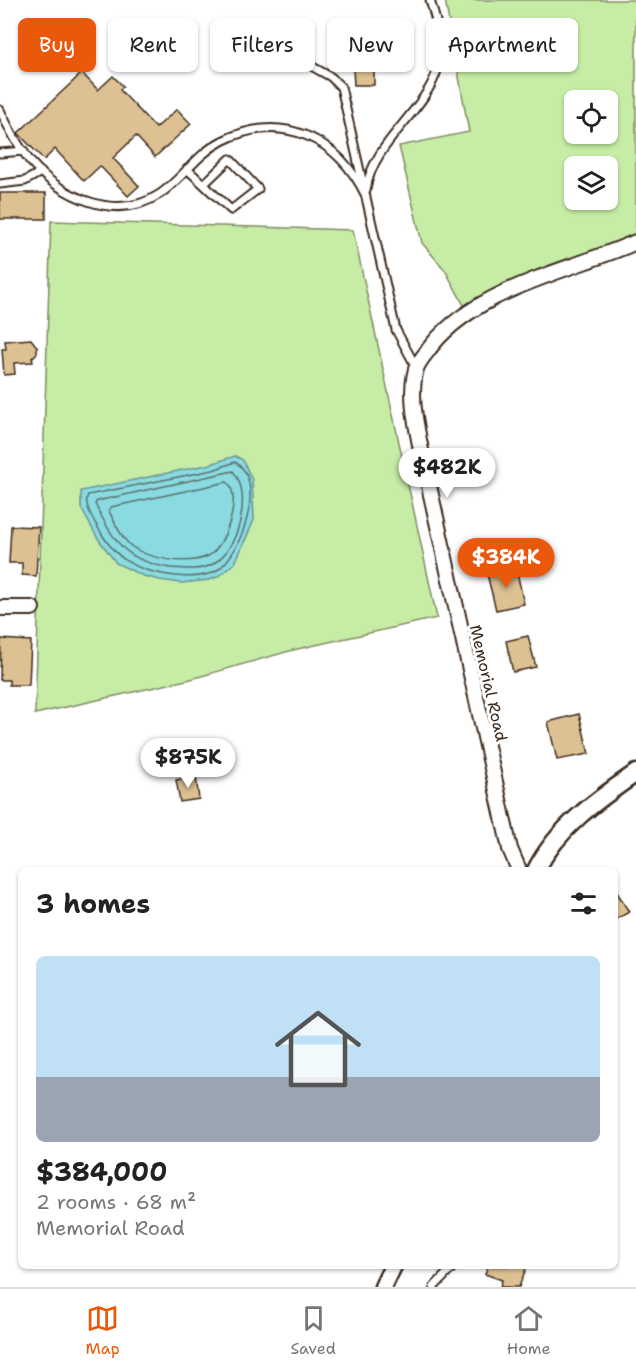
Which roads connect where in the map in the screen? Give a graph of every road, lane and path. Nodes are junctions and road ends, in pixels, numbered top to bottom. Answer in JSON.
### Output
{"nodes":[{"id":1,"x":430,"y":0,"type":"edge"},
{"id":2,"x":315,"y":68,"type":"edge"},
{"id":3,"x":0,"y":110,"type":"edge"},
{"id":4,"x":24,"y":151,"type":"junction"},
{"id":5,"x":0,"y":153,"type":"edge"},
{"id":6,"x":188,"y":168,"type":"junction"},
{"id":7,"x":41,"y":172,"type":"junction"},
{"id":8,"x":0,"y":184,"type":"edge"},
{"id":9,"x":204,"y":184,"type":"junction"},
{"id":10,"x":366,"y":196,"type":"junction"},
{"id":11,"x":636,"y":242,"type":"edge"},
{"id":12,"x":416,"y":367,"type":"junction"},
{"id":13,"x":0,"y":608,"type":"edge"},
{"id":14,"x":32,"y":608,"type":"dead end"},
{"id":15,"x":636,"y":773,"type":"edge"},
{"id":16,"x":518,"y":867,"type":"edge"},
{"id":17,"x":538,"y":867,"type":"edge"},
{"id":18,"x":392,"y":1269,"type":"edge"},
{"id":19,"x":451,"y":1269,"type":"edge"},
{"id":20,"x":383,"y":1287,"type":"edge"},
{"id":21,"x":434,"y":1287,"type":"edge"}],
"edges":[{"from":1,"to":10,"type":"lane"},
{"from":2,"to":10,"type":"lane"},
{"from":3,"to":4,"type":"lane"},
{"from":4,"to":5,"type":"lane"},
{"from":4,"to":7,"type":"lane"},
{"from":6,"to":7,"type":"lane"},
{"from":6,"to":9,"type":"lane"},
{"from":6,"to":10,"type":"lane"},
{"from":7,"to":8,"type":"lane"},
{"from":9,"to":9,"type":"lane"},
{"from":10,"to":12,"type":"lane"},
{"from":11,"to":12,"type":"street"},
{"from":12,"to":16,"type":"street","name":"Memorial Road"},
{"from":13,"to":14,"type":"street"},
{"from":15,"to":17,"type":"street"},
{"from":18,"to":20,"type":"street"},
{"from":19,"to":21,"type":"lane"}]}
